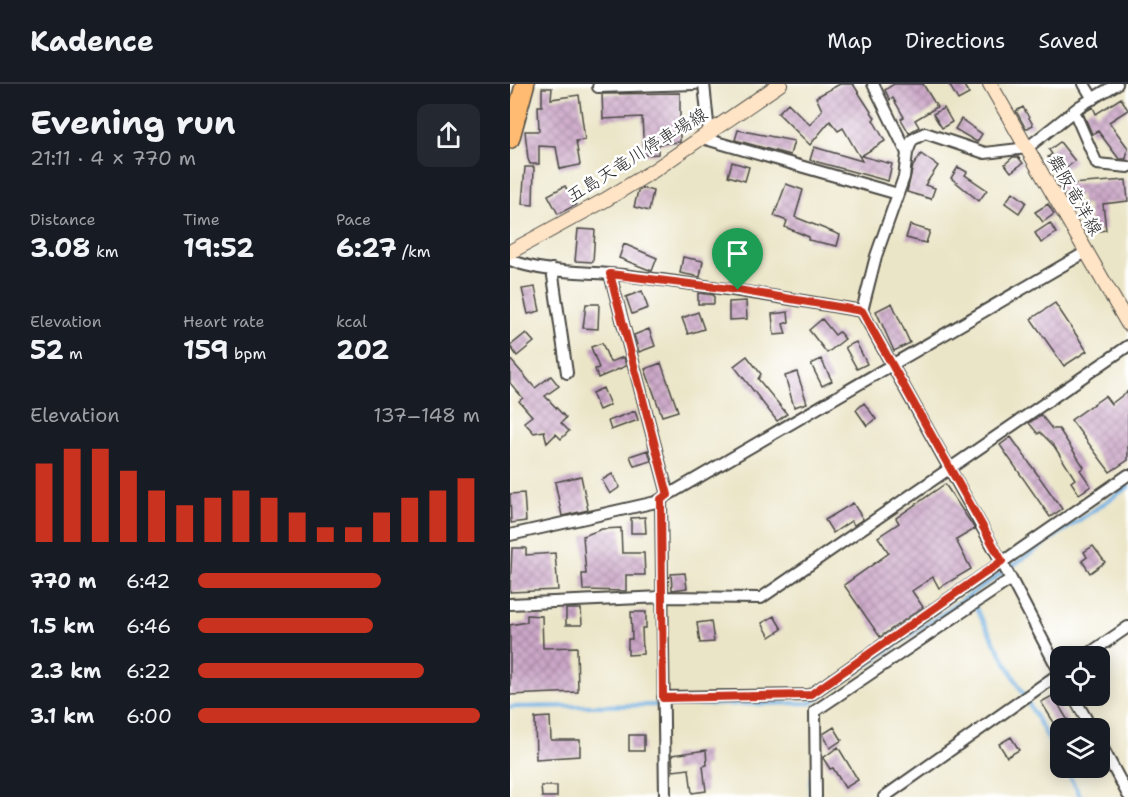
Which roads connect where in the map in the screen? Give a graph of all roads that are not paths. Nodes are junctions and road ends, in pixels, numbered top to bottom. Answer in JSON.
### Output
{"nodes":[{"id":1,"x":525,"y":84,"type":"edge"},
{"id":2,"x":695,"y":84,"type":"edge"},
{"id":3,"x":704,"y":84,"type":"edge"},
{"id":4,"x":780,"y":84,"type":"edge"},
{"id":5,"x":873,"y":84,"type":"edge"},
{"id":6,"x":990,"y":84,"type":"edge"},
{"id":7,"x":1084,"y":84,"type":"edge"},
{"id":8,"x":1118,"y":84,"type":"edge"},
{"id":9,"x":598,"y":87,"type":"dead end"},
{"id":10,"x":1093,"y":99,"type":"junction"},
{"id":11,"x":1074,"y":111,"type":"junction"},
{"id":12,"x":705,"y":135,"type":"junction"},
{"id":13,"x":510,"y":139,"type":"edge"},
{"id":14,"x":1027,"y":148,"type":"junction"},
{"id":15,"x":907,"y":153,"type":"junction"},
{"id":16,"x":1128,"y":167,"type":"edge"},
{"id":17,"x":898,"y":194,"type":"junction"},
{"id":18,"x":510,"y":252,"type":"edge"},
{"id":19,"x":1086,"y":252,"type":"junction"},
{"id":20,"x":510,"y":260,"type":"edge"},
{"id":21,"x":552,"y":269,"type":"junction"},
{"id":22,"x":610,"y":274,"type":"junction"},
{"id":23,"x":862,"y":311,"type":"junction"},
{"id":24,"x":1128,"y":324,"type":"edge"},
{"id":25,"x":1128,"y":346,"type":"edge"},
{"id":26,"x":893,"y":364,"type":"junction"},
{"id":27,"x":567,"y":373,"type":"dead end"},
{"id":28,"x":950,"y":469,"type":"junction"},
{"id":29,"x":1128,"y":475,"type":"edge"},
{"id":30,"x":665,"y":497,"type":"junction"},
{"id":31,"x":510,"y":535,"type":"edge"},
{"id":32,"x":1002,"y":561,"type":"junction"},
{"id":33,"x":1011,"y":579,"type":"junction"},
{"id":34,"x":662,"y":597,"type":"junction"},
{"id":35,"x":510,"y":604,"type":"edge"},
{"id":36,"x":1128,"y":627,"type":"edge"},
{"id":37,"x":1100,"y":646,"type":"edge"},
{"id":38,"x":664,"y":701,"type":"junction"},
{"id":39,"x":1110,"y":762,"type":"edge"},
{"id":40,"x":1128,"y":795,"type":"edge"},
{"id":41,"x":665,"y":797,"type":"edge"},
{"id":42,"x":816,"y":797,"type":"edge"},
{"id":43,"x":884,"y":797,"type":"edge"}],
"edges":[{"from":1,"to":13,"type":"highway"},
{"from":2,"to":9,"type":"street"},
{"from":3,"to":12,"type":"street"},
{"from":4,"to":12,"type":"main road","name":"五島天竜川停車場線"},
{"from":5,"to":15,"type":"street"},
{"from":6,"to":14,"type":"main road","name":"舞阪竜洋線"},
{"from":7,"to":10,"type":"street"},
{"from":8,"to":10,"type":"street"},
{"from":10,"to":11,"type":"street"},
{"from":11,"to":14,"type":"street"},
{"from":11,"to":16,"type":"street"},
{"from":12,"to":17,"type":"street"},
{"from":12,"to":18,"type":"main road","name":"五島天竜川停車場線"},
{"from":14,"to":15,"type":"street"},
{"from":14,"to":19,"type":"main road","name":"舞阪竜洋線"},
{"from":15,"to":17,"type":"street"},
{"from":17,"to":23,"type":"street"},
{"from":19,"to":24,"type":"main road","name":"舞阪竜洋線"},
{"from":19,"to":26,"type":"street"},
{"from":20,"to":21,"type":"street"},
{"from":21,"to":22,"type":"street"},
{"from":21,"to":27,"type":"street"},
{"from":22,"to":23,"type":"street"},
{"from":22,"to":30,"type":"street"},
{"from":23,"to":26,"type":"street"},
{"from":25,"to":28,"type":"street"},
{"from":26,"to":28,"type":"street"},
{"from":26,"to":30,"type":"street"},
{"from":28,"to":32,"type":"street"},
{"from":28,"to":34,"type":"street"},
{"from":29,"to":32,"type":"street"},
{"from":30,"to":31,"type":"street"},
{"from":30,"to":34,"type":"street"},
{"from":32,"to":33,"type":"street"},
{"from":32,"to":38,"type":"street"},
{"from":33,"to":42,"type":"street"},
{"from":33,"to":43,"type":"street"},
{"from":34,"to":35,"type":"street"},
{"from":34,"to":38,"type":"street"},
{"from":36,"to":37,"type":"street"},
{"from":38,"to":41,"type":"street"},
{"from":39,"to":40,"type":"street"}]}
